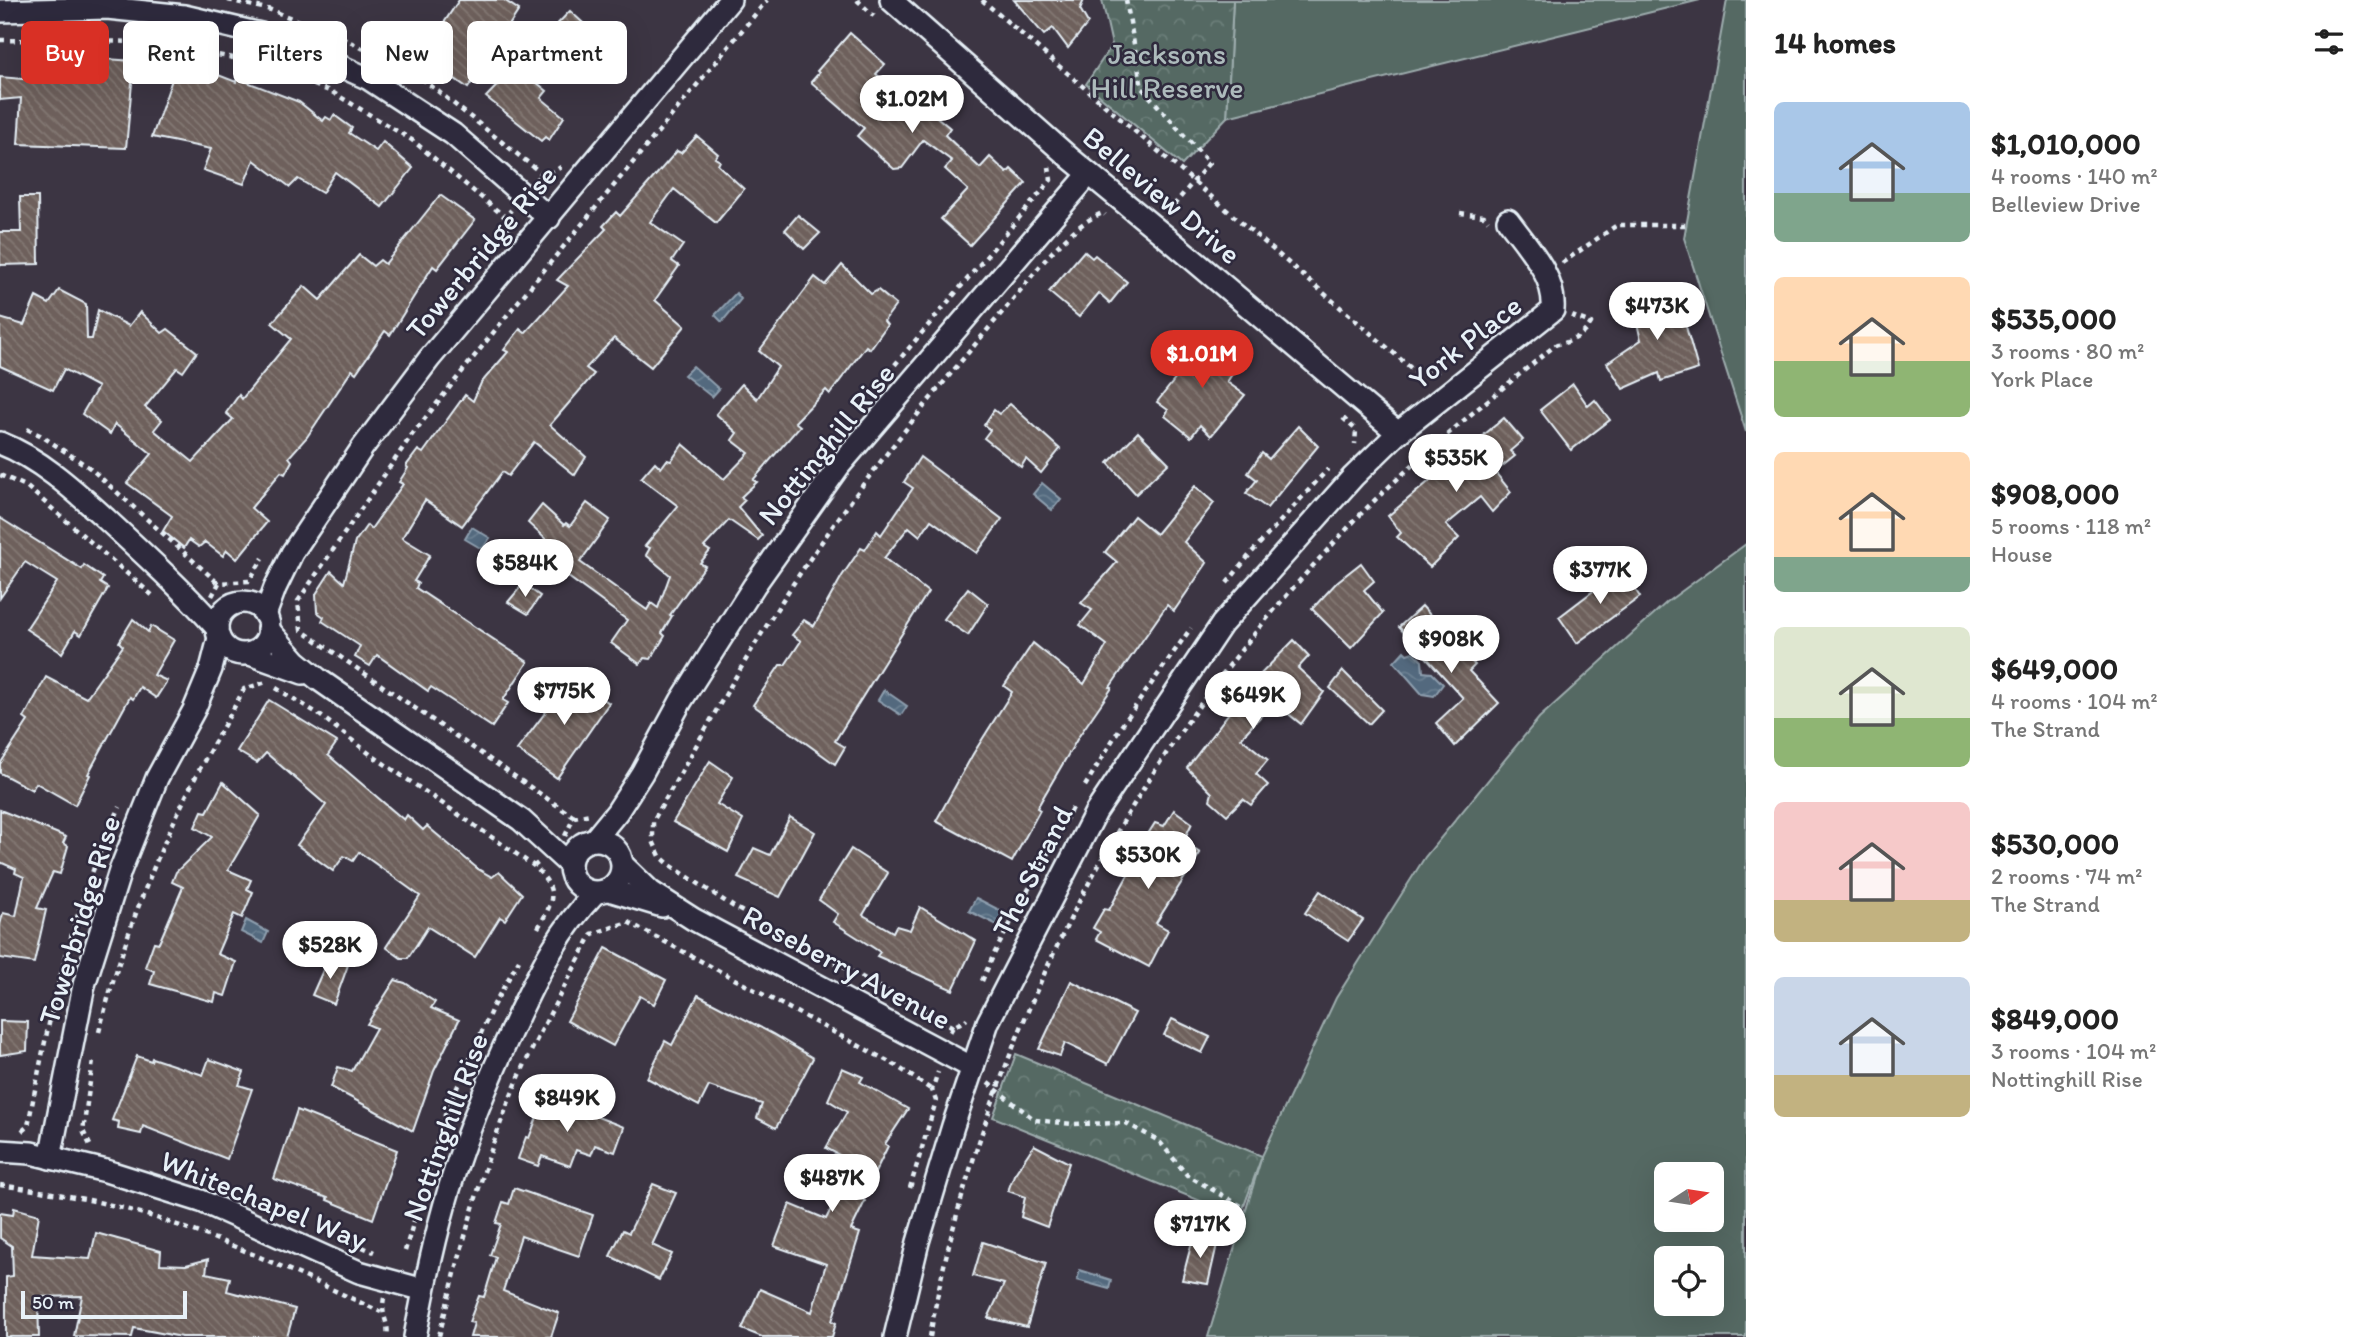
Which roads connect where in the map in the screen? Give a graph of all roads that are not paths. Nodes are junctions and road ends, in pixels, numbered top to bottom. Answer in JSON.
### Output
{"nodes":[{"id":1,"x":730,"y":0,"type":"edge"},
{"id":2,"x":891,"y":0,"type":"edge"},
{"id":3,"x":84,"y":4,"type":"edge"},
{"id":4,"x":0,"y":10,"type":"edge"},
{"id":5,"x":1089,"y":174,"type":"junction"},
{"id":6,"x":549,"y":218,"type":"junction"},
{"id":7,"x":1500,"y":223,"type":"road end"},
{"id":8,"x":1398,"y":433,"type":"junction"},
{"id":9,"x":0,"y":443,"type":"edge"},
{"id":10,"x":292,"y":553,"type":"junction"},
{"id":11,"x":172,"y":578,"type":"junction"},
{"id":12,"x":236,"y":604,"type":"junction"},
{"id":13,"x":266,"y":622,"type":"junction"},
{"id":14,"x":218,"y":633,"type":"junction"},
{"id":15,"x":247,"y":654,"type":"junction"},
{"id":16,"x":318,"y":679,"type":"junction"},
{"id":17,"x":194,"y":710,"type":"junction"},
{"id":18,"x":642,"y":774,"type":"junction"},
{"id":19,"x":521,"y":820,"type":"junction"},
{"id":20,"x":588,"y":842,"type":"junction"},
{"id":21,"x":622,"y":860,"type":"junction"},
{"id":22,"x":570,"y":871,"type":"junction"},
{"id":23,"x":602,"y":891,"type":"junction"},
{"id":24,"x":693,"y":919,"type":"junction"},
{"id":25,"x":553,"y":944,"type":"junction"},
{"id":26,"x":973,"y":1068,"type":"junction"},
{"id":27,"x":0,"y":1151,"type":"edge"},
{"id":28,"x":50,"y":1157,"type":"junction"},
{"id":29,"x":424,"y":1290,"type":"junction"},
{"id":30,"x":415,"y":1337,"type":"edge"},
{"id":31,"x":895,"y":1337,"type":"edge"}],
"edges":[{"from":1,"to":6,"type":"street","name":"Towerbridge Rise"},
{"from":2,"to":5,"type":"street","name":"Belleview Drive"},
{"from":3,"to":4,"type":"street"},
{"from":3,"to":6,"type":"street"},
{"from":5,"to":8,"type":"street","name":"Belleview Drive"},
{"from":5,"to":18,"type":"street","name":"Nottinghill Rise"},
{"from":6,"to":10,"type":"street","name":"Towerbridge Rise"},
{"from":7,"to":8,"type":"street","name":"York Place"},
{"from":8,"to":26,"type":"street","name":"The Strand"},
{"from":9,"to":11,"type":"street"},
{"from":10,"to":12,"type":"street","name":"Towerbridge Rise"},
{"from":10,"to":13,"type":"street","name":"Towerbridge Rise"},
{"from":11,"to":12,"type":"street"},
{"from":11,"to":14,"type":"street"},
{"from":12,"to":13,"type":"street"},
{"from":12,"to":14,"type":"street"},
{"from":13,"to":15,"type":"street"},
{"from":13,"to":16,"type":"street"},
{"from":14,"to":15,"type":"street"},
{"from":14,"to":17,"type":"street","name":"Towerbridge Rise"},
{"from":15,"to":16,"type":"street"},
{"from":15,"to":17,"type":"street","name":"Towerbridge Rise"},
{"from":16,"to":19,"type":"street"},
{"from":17,"to":28,"type":"street","name":"Towerbridge Rise"},
{"from":18,"to":20,"type":"street","name":"Nottinghill Rise"},
{"from":18,"to":21,"type":"street","name":"Nottinghill Rise"},
{"from":19,"to":20,"type":"street"},
{"from":19,"to":22,"type":"street"},
{"from":20,"to":21,"type":"street"},
{"from":20,"to":22,"type":"street"},
{"from":21,"to":23,"type":"street"},
{"from":21,"to":24,"type":"street","name":"Roseberry Avenue"},
{"from":22,"to":23,"type":"street"},
{"from":22,"to":25,"type":"street","name":"Nottinghill Rise"},
{"from":23,"to":24,"type":"street","name":"Roseberry Avenue"},
{"from":23,"to":25,"type":"street","name":"Nottinghill Rise"},
{"from":24,"to":26,"type":"street","name":"Roseberry Avenue"},
{"from":25,"to":29,"type":"street","name":"Nottinghill Rise"},
{"from":26,"to":31,"type":"street","name":"The Strand"},
{"from":27,"to":28,"type":"street","name":"Whitechapel Way"},
{"from":28,"to":29,"type":"street","name":"Whitechapel Way"},
{"from":29,"to":30,"type":"street","name":"Nottinghill Rise"}]}
